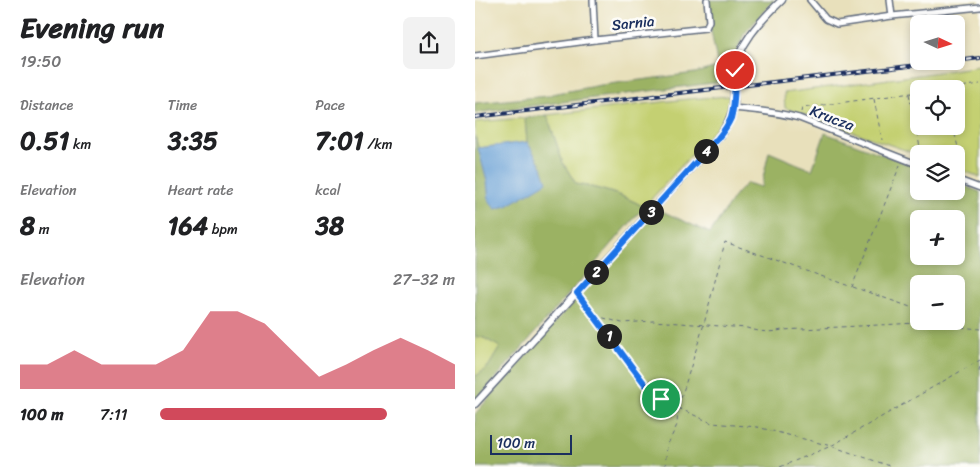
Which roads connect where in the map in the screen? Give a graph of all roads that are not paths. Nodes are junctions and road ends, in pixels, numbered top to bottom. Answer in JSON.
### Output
{"nodes":[{"id":1,"x":593,"y":0,"type":"edge"},
{"id":2,"x":707,"y":0,"type":"edge"},
{"id":3,"x":810,"y":0,"type":"edge"},
{"id":4,"x":890,"y":0,"type":"edge"},
{"id":5,"x":777,"y":2,"type":"edge"},
{"id":6,"x":980,"y":7,"type":"edge"},
{"id":7,"x":892,"y":16,"type":"junction"},
{"id":8,"x":595,"y":40,"type":"junction"},
{"id":9,"x":475,"y":56,"type":"edge"},
{"id":10,"x":734,"y":106,"type":"junction"},
{"id":11,"x":910,"y":161,"type":"edge"},
{"id":12,"x":965,"y":183,"type":"edge"},
{"id":13,"x":980,"y":188,"type":"edge"},
{"id":14,"x":475,"y":404,"type":"edge"}],
"edges":[{"from":1,"to":8,"type":"street","name":"Sarnia"},
{"from":2,"to":8,"type":"street","name":"Sarnia"},
{"from":3,"to":7,"type":"street"},
{"from":4,"to":7,"type":"street"},
{"from":5,"to":10,"type":"street","bridge":true},
{"from":6,"to":7,"type":"street"},
{"from":8,"to":9,"type":"street","name":"Sarnia"},
{"from":10,"to":11,"type":"street","name":"Krucza"},
{"from":10,"to":14,"type":"street"},
{"from":12,"to":13,"type":"street"}]}
